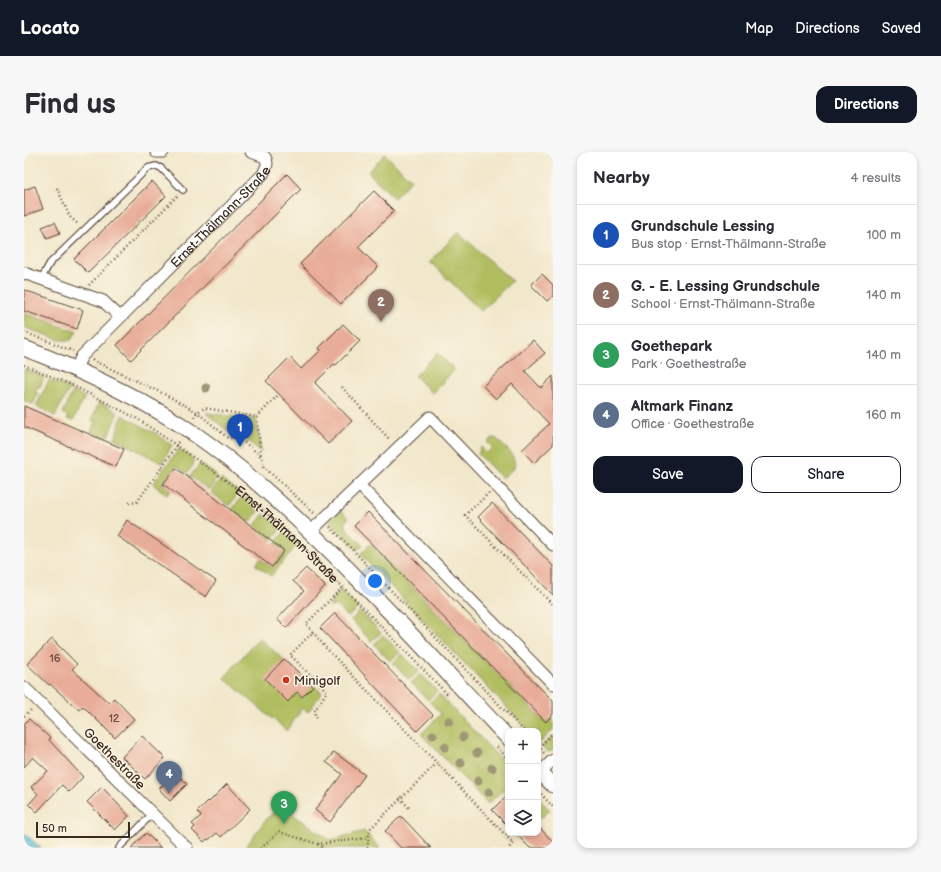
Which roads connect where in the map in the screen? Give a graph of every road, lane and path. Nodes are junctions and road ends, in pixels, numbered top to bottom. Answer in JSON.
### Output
{"nodes":[{"id":1,"x":156,"y":152,"type":"edge"},
{"id":2,"x":163,"y":152,"type":"edge"},
{"id":3,"x":251,"y":152,"type":"edge"},
{"id":4,"x":57,"y":188,"type":"dead end"},
{"id":5,"x":183,"y":190,"type":"joint"},
{"id":6,"x":84,"y":230,"type":"junction"},
{"id":7,"x":24,"y":273,"type":"edge"},
{"id":8,"x":41,"y":279,"type":"junction"},
{"id":9,"x":84,"y":294,"type":"junction"},
{"id":10,"x":120,"y":317,"type":"junction"},
{"id":11,"x":24,"y":348,"type":"edge"},
{"id":12,"x":24,"y":365,"type":"edge"},
{"id":13,"x":75,"y":370,"type":"junction"},
{"id":14,"x":342,"y":387,"type":"dead end"},
{"id":15,"x":279,"y":394,"type":"dead end"},
{"id":16,"x":257,"y":417,"type":"junction"},
{"id":17,"x":186,"y":429,"type":"junction"},
{"id":18,"x":176,"y":445,"type":"junction"},
{"id":19,"x":398,"y":447,"type":"junction"},
{"id":20,"x":262,"y":457,"type":"dead end"},
{"id":21,"x":359,"y":485,"type":"junction"},
{"id":22,"x":496,"y":486,"type":"junction"},
{"id":23,"x":129,"y":503,"type":"dead end"},
{"id":24,"x":310,"y":532,"type":"junction"},
{"id":25,"x":553,"y":545,"type":"edge"},
{"id":26,"x":355,"y":576,"type":"junction"},
{"id":27,"x":343,"y":587,"type":"junction"},
{"id":28,"x":553,"y":605,"type":"edge"},
{"id":29,"x":313,"y":632,"type":"junction"},
{"id":30,"x":553,"y":684,"type":"edge"},
{"id":31,"x":24,"y":687,"type":"edge"},
{"id":32,"x":448,"y":696,"type":"dead end"},
{"id":33,"x":317,"y":718,"type":"dead end"},
{"id":34,"x":553,"y":733,"type":"edge"},
{"id":35,"x":505,"y":735,"type":"edge"},
{"id":36,"x":492,"y":742,"type":"dead end"},
{"id":37,"x":541,"y":745,"type":"edge"},
{"id":38,"x":505,"y":756,"type":"edge"},
{"id":39,"x":553,"y":760,"type":"edge"},
{"id":40,"x":437,"y":763,"type":"junction"},
{"id":41,"x":541,"y":769,"type":"edge"},
{"id":42,"x":541,"y":773,"type":"edge"},
{"id":43,"x":553,"y":786,"type":"edge"},
{"id":44,"x":541,"y":794,"type":"edge"},
{"id":45,"x":400,"y":798,"type":"junction"},
{"id":46,"x":553,"y":807,"type":"edge"},
{"id":47,"x":410,"y":809,"type":"dead end"},
{"id":48,"x":152,"y":814,"type":"junction"},
{"id":49,"x":368,"y":838,"type":"junction"},
{"id":50,"x":318,"y":844,"type":"junction"},
{"id":51,"x":119,"y":848,"type":"edge"},
{"id":52,"x":187,"y":848,"type":"edge"},
{"id":53,"x":261,"y":848,"type":"edge"},
{"id":54,"x":324,"y":848,"type":"edge"},
{"id":55,"x":368,"y":848,"type":"edge"},
{"id":56,"x":509,"y":848,"type":"edge"}],
"edges":[{"from":1,"to":2,"type":"street"},
{"from":3,"to":10,"type":"street","name":"Ernst-Thälmann-Straße"},
{"from":4,"to":6,"type":"path"},
{"from":5,"to":6,"type":"lane"},
{"from":5,"to":9,"type":"path"},
{"from":6,"to":8,"type":"lane"},
{"from":7,"to":8,"type":"street"},
{"from":8,"to":9,"type":"street"},
{"from":9,"to":10,"type":"street"},
{"from":10,"to":13,"type":"street","name":"Ernst-Thälmann-Straße"},
{"from":11,"to":13,"type":"main road","name":"Ernst-Thälmann-Straße"},
{"from":12,"to":18,"type":"path","name":"Ernst-Thälmann-Straße"},
{"from":13,"to":17,"type":"main road","name":"Ernst-Thälmann-Straße"},
{"from":14,"to":19,"type":"path"},
{"from":15,"to":16,"type":"path"},
{"from":16,"to":17,"type":"path"},
{"from":16,"to":20,"type":"path"},
{"from":17,"to":18,"type":"path"},
{"from":17,"to":24,"type":"main road","name":"Ernst-Thälmann-Straße"},
{"from":18,"to":23,"type":"path"},
{"from":18,"to":27,"type":"path","name":"Ernst-Thälmann-Straße"},
{"from":19,"to":21,"type":"street","name":"Ernst-Thälmann-Straße"},
{"from":19,"to":22,"type":"street","name":"Ernst-Thälmann-Straße"},
{"from":21,"to":24,"type":"street","name":"Ernst-Thälmann-Straße"},
{"from":21,"to":30,"type":"street"},
{"from":22,"to":25,"type":"street","name":"Ernst-Thälmann-Straße"},
{"from":22,"to":28,"type":"path"},
{"from":24,"to":26,"type":"main road","name":"Ernst-Thälmann-Straße"},
{"from":26,"to":27,"type":"path"},
{"from":26,"to":35,"type":"main road","name":"Ernst-Thälmann-Straße"},
{"from":27,"to":29,"type":"path"},
{"from":27,"to":32,"type":"path","name":"Ernst-Thälmann-Straße"},
{"from":29,"to":33,"type":"path"},
{"from":29,"to":40,"type":"path"},
{"from":31,"to":48,"type":"street","name":"Goethestraße"},
{"from":34,"to":37,"type":"path"},
{"from":36,"to":38,"type":"path"},
{"from":39,"to":41,"type":"street"},
{"from":40,"to":45,"type":"path"},
{"from":40,"to":56,"type":"path"},
{"from":42,"to":43,"type":"main road"},
{"from":44,"to":46,"type":"path"},
{"from":45,"to":47,"type":"path"},
{"from":45,"to":49,"type":"path"},
{"from":48,"to":51,"type":"lane"},
{"from":48,"to":52,"type":"street","name":"Goethestraße"},
{"from":49,"to":50,"type":"path"},
{"from":49,"to":55,"type":"path"},
{"from":50,"to":53,"type":"path"},
{"from":50,"to":54,"type":"path"}]}
